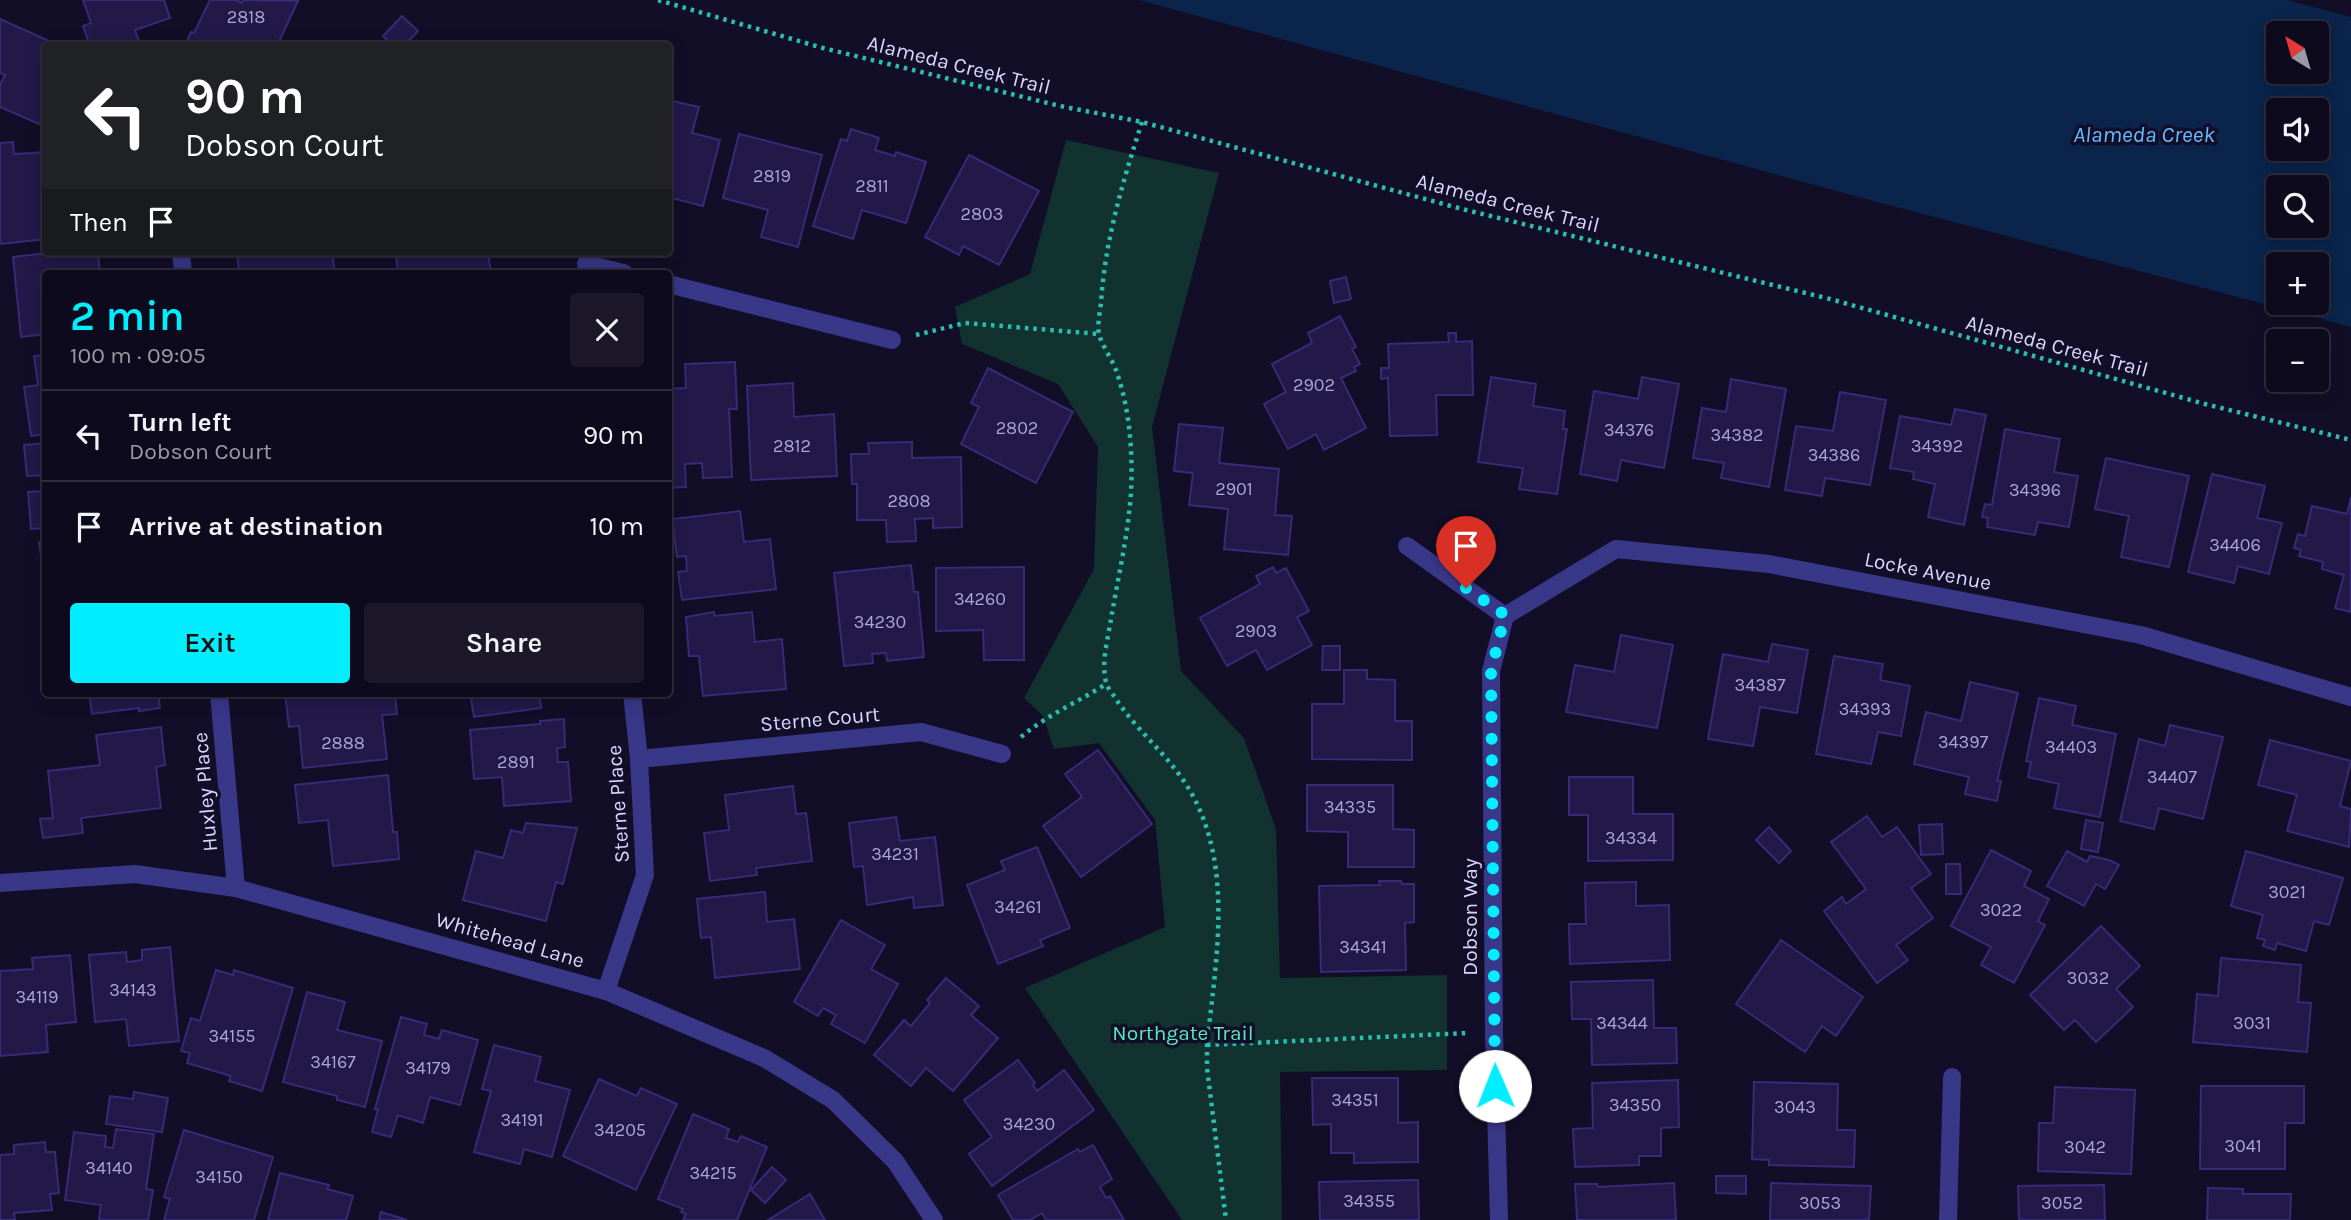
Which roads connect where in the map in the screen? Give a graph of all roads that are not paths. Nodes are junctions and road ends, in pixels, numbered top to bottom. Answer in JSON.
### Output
{"nodes":[{"id":1,"x":587,"y":270,"type":"edge"},
{"id":2,"x":611,"y":270,"type":"edge"},
{"id":3,"x":672,"y":285,"type":"edge"},
{"id":4,"x":892,"y":340,"type":"road end"},
{"id":5,"x":1408,"y":546,"type":"dead end"},
{"id":6,"x":1505,"y":615,"type":"junction"},
{"id":7,"x":219,"y":697,"type":"edge"},
{"id":8,"x":632,"y":697,"type":"edge"},
{"id":9,"x":2351,"y":697,"type":"edge"},
{"id":10,"x":1002,"y":754,"type":"road end"},
{"id":11,"x":639,"y":759,"type":"junction"},
{"id":12,"x":0,"y":883,"type":"edge"},
{"id":13,"x":236,"y":888,"type":"junction"},
{"id":14,"x":606,"y":991,"type":"junction"},
{"id":15,"x":1952,"y":1077,"type":"dead end"},
{"id":16,"x":934,"y":1220,"type":"edge"},
{"id":17,"x":1499,"y":1220,"type":"edge"},
{"id":18,"x":1948,"y":1220,"type":"edge"}],
"edges":[{"from":1,"to":2,"type":"street"},
{"from":3,"to":4,"type":"street"},
{"from":5,"to":6,"type":"street"},
{"from":6,"to":9,"type":"street","name":"Locke Avenue"},
{"from":6,"to":17,"type":"street","name":"Dobson Way"},
{"from":7,"to":13,"type":"street","name":"Huxley Place"},
{"from":8,"to":11,"type":"street","name":"Sterne Place"},
{"from":10,"to":11,"type":"street","name":"Sterne Court"},
{"from":11,"to":14,"type":"street","name":"Sterne Place"},
{"from":12,"to":13,"type":"street","name":"Whitehead Lane"},
{"from":13,"to":14,"type":"street","name":"Whitehead Lane"},
{"from":14,"to":16,"type":"street","name":"Whitehead Lane"},
{"from":15,"to":18,"type":"street"}]}
